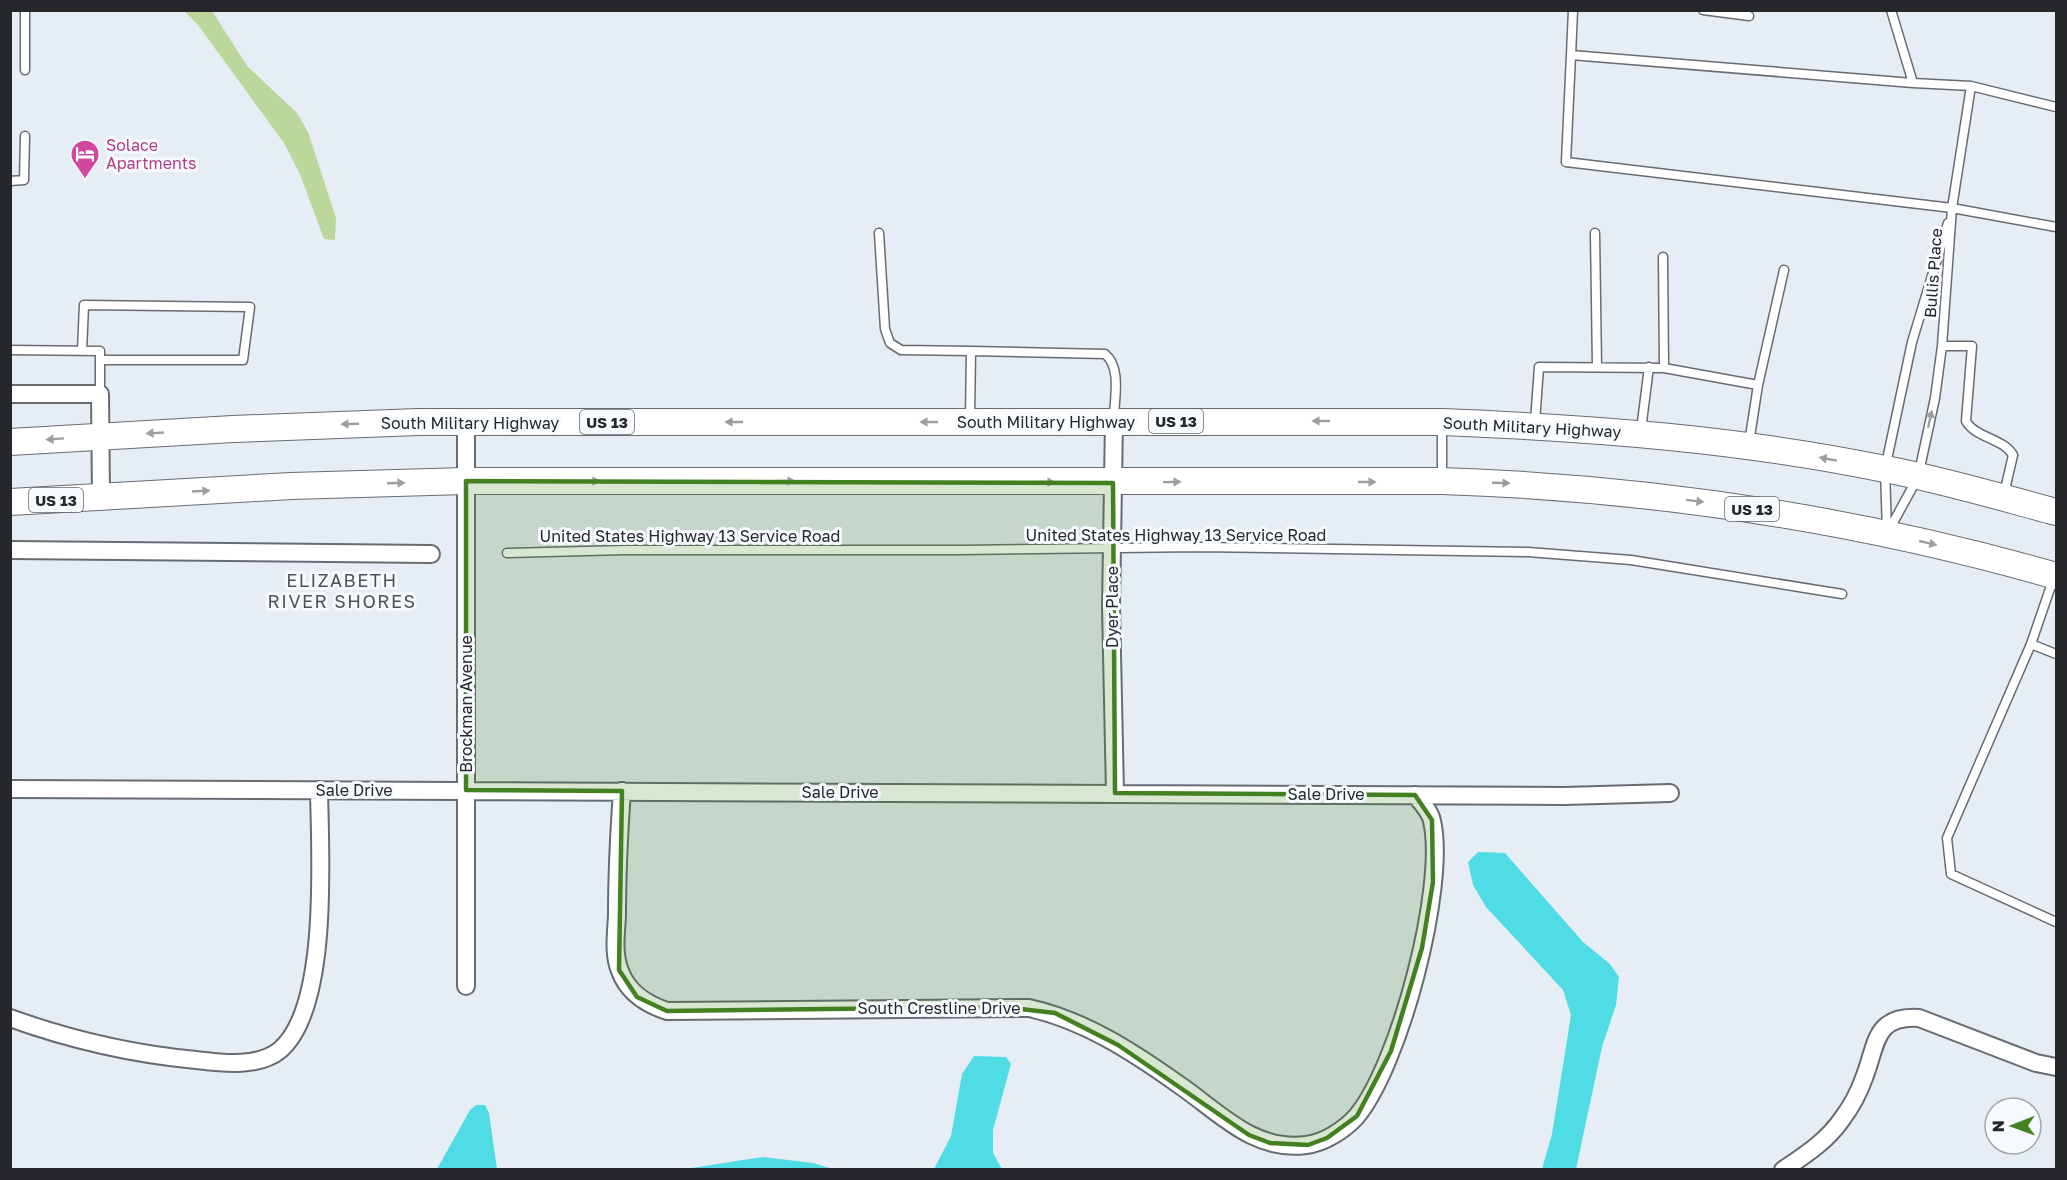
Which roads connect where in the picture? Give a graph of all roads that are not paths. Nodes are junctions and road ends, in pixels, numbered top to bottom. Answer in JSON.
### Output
{"nodes":[{"id":1,"x":25,"y":10,"type":"edge"},
{"id":2,"x":1573,"y":10,"type":"edge"},
{"id":3,"x":1703,"y":10,"type":"edge"},
{"id":4,"x":1891,"y":10,"type":"edge"},
{"id":5,"x":1749,"y":16,"type":"dead end"},
{"id":6,"x":1571,"y":55,"type":"junction"},
{"id":7,"x":25,"y":70,"type":"dead end"},
{"id":8,"x":1913,"y":83,"type":"junction"},
{"id":9,"x":1971,"y":86,"type":"junction"},
{"id":10,"x":2056,"y":107,"type":"edge"},
{"id":11,"x":25,"y":136,"type":"dead end"},
{"id":12,"x":10,"y":181,"type":"edge"},
{"id":13,"x":1952,"y":208,"type":"junction"},
{"id":14,"x":2056,"y":227,"type":"edge"},
{"id":15,"x":879,"y":232,"type":"dead end"},
{"id":16,"x":1595,"y":233,"type":"dead end"},
{"id":17,"x":1663,"y":257,"type":"dead end"},
{"id":18,"x":1784,"y":270,"type":"dead end"},
{"id":19,"x":1942,"y":346,"type":"junction"},
{"id":20,"x":10,"y":350,"type":"edge"},
{"id":21,"x":82,"y":351,"type":"junction"},
{"id":22,"x":970,"y":351,"type":"junction"},
{"id":23,"x":100,"y":360,"type":"junction"},
{"id":24,"x":1597,"y":367,"type":"junction"},
{"id":25,"x":1648,"y":367,"type":"junction"},
{"id":26,"x":1664,"y":368,"type":"junction"},
{"id":27,"x":1758,"y":385,"type":"junction"},
{"id":28,"x":10,"y":394,"type":"edge"},
{"id":29,"x":100,"y":394,"type":"junction"},
{"id":30,"x":466,"y":422,"type":"junction"},
{"id":31,"x":970,"y":422,"type":"junction"},
{"id":32,"x":1114,"y":422,"type":"junction"},
{"id":33,"x":1443,"y":422,"type":"junction"},
{"id":34,"x":1534,"y":426,"type":"junction"},
{"id":35,"x":1641,"y":434,"type":"junction"},
{"id":36,"x":100,"y":436,"type":"junction"},
{"id":37,"x":10,"y":442,"type":"edge"},
{"id":38,"x":1748,"y":447,"type":"junction"},
{"id":39,"x":1885,"y":469,"type":"junction"},
{"id":40,"x":1918,"y":477,"type":"junction"},
{"id":41,"x":1442,"y":481,"type":"junction"},
{"id":42,"x":466,"y":482,"type":"junction"},
{"id":43,"x":1113,"y":483,"type":"junction"},
{"id":44,"x":101,"y":496,"type":"junction"},
{"id":45,"x":2003,"y":498,"type":"junction"},
{"id":46,"x":10,"y":502,"type":"edge"},
{"id":47,"x":2056,"y":512,"type":"edge"},
{"id":48,"x":1887,"y":534,"type":"junction"},
{"id":49,"x":1111,"y":548,"type":"junction"},
{"id":50,"x":10,"y":550,"type":"edge"},
{"id":51,"x":507,"y":553,"type":"dead end"},
{"id":52,"x":431,"y":555,"type":"dead end"},
{"id":53,"x":2056,"y":576,"type":"edge"},
{"id":54,"x":1842,"y":594,"type":"dead end"},
{"id":55,"x":2031,"y":644,"type":"junction"},
{"id":56,"x":2056,"y":654,"type":"edge"},
{"id":57,"x":10,"y":789,"type":"edge"},
{"id":58,"x":319,"y":790,"type":"junction"},
{"id":59,"x":466,"y":790,"type":"junction"},
{"id":60,"x":622,"y":791,"type":"junction"},
{"id":61,"x":1115,"y":793,"type":"junction"},
{"id":62,"x":1670,"y":793,"type":"dead end"},
{"id":63,"x":1415,"y":795,"type":"junction"},
{"id":64,"x":2056,"y":922,"type":"edge"},
{"id":65,"x":466,"y":986,"type":"dead end"},
{"id":66,"x":10,"y":1018,"type":"edge"},
{"id":67,"x":2056,"y":1067,"type":"edge"},
{"id":68,"x":1783,"y":1170,"type":"edge"}],
"edges":[{"from":1,"to":7,"type":"lane"},
{"from":2,"to":6,"type":"lane"},
{"from":3,"to":5,"type":"lane"},
{"from":4,"to":8,"type":"lane"},
{"from":6,"to":8,"type":"lane"},
{"from":6,"to":13,"type":"lane"},
{"from":8,"to":9,"type":"lane"},
{"from":9,"to":10,"type":"lane"},
{"from":9,"to":13,"type":"lane"},
{"from":11,"to":12,"type":"lane"},
{"from":13,"to":14,"type":"lane"},
{"from":13,"to":19,"type":"lane","name":"Bullis Place"},
{"from":13,"to":39,"type":"lane","name":"Bullis Place"},
{"from":15,"to":22,"type":"lane"},
{"from":16,"to":24,"type":"lane"},
{"from":17,"to":26,"type":"lane"},
{"from":18,"to":27,"type":"lane"},
{"from":40,"to":19,"type":"lane","name":"Bullis Place","one_way":true},
{"from":19,"to":45,"type":"lane"},
{"from":20,"to":21,"type":"lane"},
{"from":21,"to":23,"type":"lane"},
{"from":21,"to":23,"type":"lane"},
{"from":22,"to":31,"type":"lane"},
{"from":22,"to":32,"type":"lane"},
{"from":23,"to":29,"type":"lane"},
{"from":24,"to":25,"type":"lane"},
{"from":24,"to":34,"type":"lane"},
{"from":25,"to":26,"type":"lane"},
{"from":25,"to":35,"type":"lane"},
{"from":26,"to":27,"type":"lane"},
{"from":27,"to":38,"type":"lane"},
{"from":28,"to":29,"type":"street"},
{"from":29,"to":36,"type":"street"},
{"from":31,"to":30,"type":"main road","name":"South Military Highway","number":"US 13","one_way":true},
{"from":30,"to":36,"type":"main road","name":"South Military Highway","number":"US 13","one_way":true},
{"from":30,"to":42,"type":"street","name":"Brockman Avenue"},
{"from":31,"to":32,"type":"main road","name":"South Military Highway","number":"US 13"},
{"from":33,"to":32,"type":"main road","name":"South Military Highway","number":"US 13","one_way":true},
{"from":32,"to":43,"type":"street","name":"Dyer Place"},
{"from":33,"to":34,"type":"main road","name":"South Military Highway","number":"US 13"},
{"from":33,"to":41,"type":"lane"},
{"from":34,"to":35,"type":"main road","name":"South Military Highway","number":"US 13"},
{"from":35,"to":38,"type":"main road","name":"South Military Highway","number":"US 13"},
{"from":36,"to":37,"type":"main road","name":"South Military Highway","number":"US 13","one_way":true},
{"from":36,"to":44,"type":"street"},
{"from":39,"to":38,"type":"main road","name":"South Military Highway","number":"US 13","one_way":true},
{"from":39,"to":40,"type":"main road","name":"South Military Highway","number":"US 13"},
{"from":39,"to":48,"type":"lane","name":"Bullis Place"},
{"from":40,"to":45,"type":"main road","name":"South Military Highway","number":"US 13"},
{"from":40,"to":48,"type":"lane","name":"Bullis Place"},
{"from":43,"to":41,"type":"main road","number":"US 13","one_way":true},
{"from":41,"to":48,"type":"main road","number":"US 13","one_way":true},
{"from":42,"to":43,"type":"main road","number":"US 13","one_way":true},
{"from":44,"to":42,"type":"main road","number":"US 13","one_way":true},
{"from":42,"to":59,"type":"street","name":"Brockman Avenue"},
{"from":43,"to":49,"type":"street","name":"Dyer Place"},
{"from":44,"to":46,"type":"main road","number":"US 13"},
{"from":45,"to":47,"type":"main road","name":"South Military Highway","number":"US 13"},
{"from":48,"to":53,"type":"main road","number":"US 13","one_way":true},
{"from":49,"to":51,"type":"lane","name":"United States Highway 13 Service Road"},
{"from":49,"to":54,"type":"lane","name":"United States Highway 13 Service Road"},
{"from":49,"to":61,"type":"street","name":"Dyer Place"},
{"from":50,"to":52,"type":"street"},
{"from":53,"to":55,"type":"lane"},
{"from":55,"to":56,"type":"lane"},
{"from":55,"to":64,"type":"lane"},
{"from":57,"to":58,"type":"street","name":"Sale Drive"},
{"from":58,"to":59,"type":"street","name":"Sale Drive"},
{"from":58,"to":66,"type":"street"},
{"from":59,"to":60,"type":"street","name":"Sale Drive"},
{"from":59,"to":65,"type":"street","name":"Brockman Avenue"},
{"from":60,"to":61,"type":"street","name":"Sale Drive"},
{"from":60,"to":63,"type":"street","name":"South Crestline Drive"},
{"from":61,"to":63,"type":"street","name":"Sale Drive"},
{"from":62,"to":63,"type":"street","name":"Sale Drive"},
{"from":67,"to":68,"type":"street"}]}
